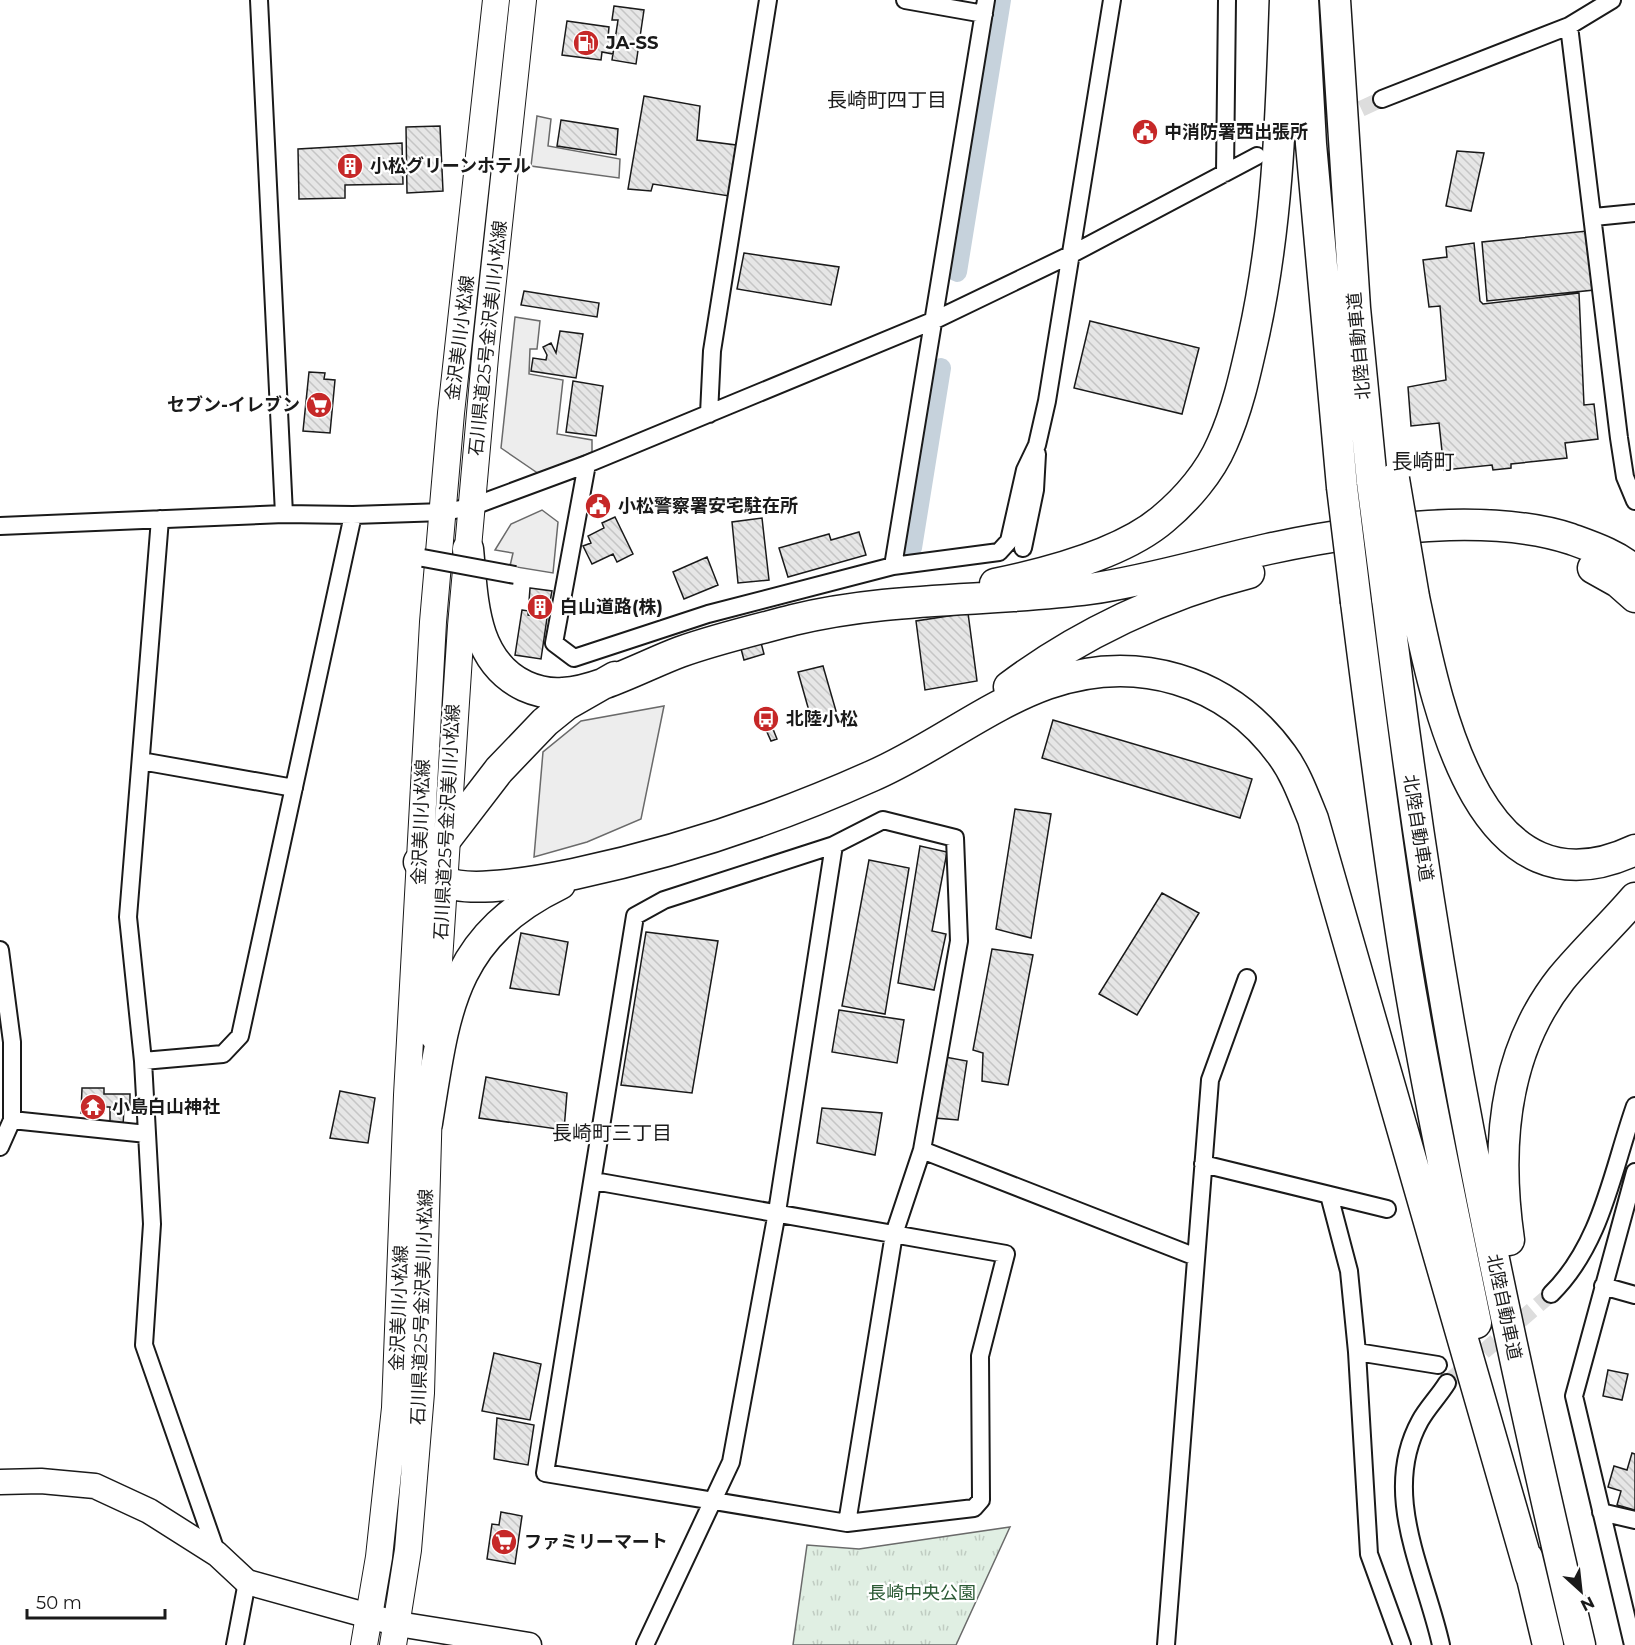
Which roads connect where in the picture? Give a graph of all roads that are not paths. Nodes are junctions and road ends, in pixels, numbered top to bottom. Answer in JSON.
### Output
{"nodes":[{"id":1,"x":259,"y":0,"type":"edge"},
{"id":2,"x":496,"y":0,"type":"edge"},
{"id":3,"x":523,"y":0,"type":"edge"},
{"id":4,"x":768,"y":0,"type":"edge"},
{"id":5,"x":905,"y":0,"type":"edge"},
{"id":6,"x":1112,"y":0,"type":"edge"},
{"id":7,"x":1227,"y":0,"type":"edge"},
{"id":8,"x":1286,"y":0,"type":"edge"},
{"id":9,"x":1303,"y":0,"type":"edge"},
{"id":10,"x":1335,"y":0,"type":"edge"},
{"id":11,"x":1612,"y":0,"type":"edge"},
{"id":12,"x":985,"y":7,"type":"edge"},
{"id":13,"x":1569,"y":26,"type":"junction"},
{"id":14,"x":1382,"y":99,"type":"tunnel mouth"},
{"id":15,"x":1257,"y":156,"type":"tunnel mouth"},
{"id":16,"x":1225,"y":172,"type":"junction"},
{"id":17,"x":1635,"y":213,"type":"edge"},
{"id":18,"x":1594,"y":217,"type":"junction"},
{"id":19,"x":1072,"y":254,"type":"junction"},
{"id":20,"x":935,"y":321,"type":"junction"},
{"id":21,"x":709,"y":414,"type":"junction"},
{"id":22,"x":1627,"y":437,"type":"edge"},
{"id":23,"x":1037,"y":445,"type":"junction"},
{"id":24,"x":587,"y":464,"type":"junction"},
{"id":25,"x":1635,"y":501,"type":"edge"},
{"id":26,"x":471,"y":507,"type":"junction"},
{"id":27,"x":444,"y":512,"type":"junction"},
{"id":28,"x":284,"y":514,"type":"junction"},
{"id":29,"x":353,"y":515,"type":"junction"},
{"id":30,"x":160,"y":519,"type":"junction"},
{"id":31,"x":0,"y":526,"type":"edge"},
{"id":32,"x":1023,"y":548,"type":"dead end"},
{"id":33,"x":468,"y":549,"type":"junction"},
{"id":34,"x":423,"y":558,"type":"dead end"},
{"id":35,"x":893,"y":566,"type":"junction"},
{"id":36,"x":1635,"y":571,"type":"edge"},
{"id":37,"x":515,"y":575,"type":"dead end"},
{"id":38,"x":1635,"y":597,"type":"edge"},
{"id":39,"x":1401,"y":598,"type":"junction"},
{"id":40,"x":900,"y":601,"type":"junction"},
{"id":41,"x":615,"y":677,"type":"junction"},
{"id":42,"x":943,"y":739,"type":"junction"},
{"id":43,"x":141,"y":761,"type":"junction"},
{"id":44,"x":294,"y":788,"type":"junction"},
{"id":45,"x":446,"y":839,"type":"junction"},
{"id":46,"x":834,"y":845,"type":"junction"},
{"id":47,"x":1635,"y":850,"type":"edge"},
{"id":48,"x":419,"y":862,"type":"junction"},
{"id":49,"x":596,"y":869,"type":"junction"},
{"id":50,"x":444,"y":882,"type":"junction"},
{"id":51,"x":1635,"y":898,"type":"edge"},
{"id":52,"x":0,"y":950,"type":"edge"},
{"id":53,"x":1247,"y":978,"type":"dead end"},
{"id":54,"x":143,"y":1061,"type":"junction"},
{"id":55,"x":1635,"y":1108,"type":"edge"},
{"id":56,"x":12,"y":1120,"type":"junction"},
{"id":57,"x":428,"y":1123,"type":"junction"},
{"id":58,"x":147,"y":1134,"type":"junction"},
{"id":59,"x":0,"y":1147,"type":"edge"},
{"id":60,"x":922,"y":1150,"type":"junction"},
{"id":61,"x":1203,"y":1164,"type":"junction"},
{"id":62,"x":1635,"y":1172,"type":"edge"},
{"id":63,"x":594,"y":1181,"type":"junction"},
{"id":64,"x":1329,"y":1195,"type":"junction"},
{"id":65,"x":1387,"y":1209,"type":"dead end"},
{"id":66,"x":777,"y":1212,"type":"junction"},
{"id":67,"x":894,"y":1233,"type":"junction"},
{"id":68,"x":1196,"y":1257,"type":"junction"},
{"id":69,"x":1603,"y":1286,"type":"junction"},
{"id":70,"x":1551,"y":1294,"type":"tunnel mouth"},
{"id":71,"x":1635,"y":1295,"type":"edge"},
{"id":72,"x":1358,"y":1352,"type":"junction"},
{"id":73,"x":1438,"y":1365,"type":"dead end"},
{"id":74,"x":1448,"y":1383,"type":"tunnel mouth"},
{"id":75,"x":0,"y":1482,"type":"edge"},
{"id":76,"x":712,"y":1501,"type":"junction"},
{"id":77,"x":1601,"y":1512,"type":"junction"},
{"id":78,"x":1635,"y":1520,"type":"edge"},
{"id":79,"x":847,"y":1523,"type":"junction"},
{"id":80,"x":217,"y":1554,"type":"junction"},
{"id":81,"x":1531,"y":1576,"type":"junction"},
{"id":82,"x":247,"y":1582,"type":"junction"},
{"id":83,"x":370,"y":1618,"type":"junction"},
{"id":84,"x":396,"y":1635,"type":"edge"},
{"id":85,"x":235,"y":1645,"type":"edge"},
{"id":86,"x":364,"y":1645,"type":"edge"},
{"id":87,"x":529,"y":1645,"type":"edge"},
{"id":88,"x":645,"y":1645,"type":"edge"},
{"id":89,"x":1166,"y":1645,"type":"edge"},
{"id":90,"x":1402,"y":1645,"type":"edge"},
{"id":91,"x":1441,"y":1645,"type":"edge"},
{"id":92,"x":1548,"y":1645,"type":"edge"},
{"id":93,"x":1580,"y":1645,"type":"edge"},
{"id":94,"x":1589,"y":1645,"type":"edge"},
{"id":95,"x":1633,"y":1645,"type":"edge"}],
"edges":[{"from":1,"to":28,"type":"street"},
{"from":2,"to":27,"type":"main road","name":"金沢美川小松線"},
{"from":3,"to":26,"type":"main road","name":"石川県道25号金沢美川小松線"},
{"from":4,"to":21,"type":"street"},
{"from":5,"to":12,"type":"street"},
{"from":6,"to":19,"type":"street"},
{"from":7,"to":16,"type":"street"},
{"from":8,"to":40,"type":"highway"},
{"from":9,"to":81,"type":"highway","name":"北陸自動車道","bridge":true},
{"from":10,"to":39,"type":"highway","name":"北陸自動車道","bridge":true},
{"from":11,"to":13,"type":"street"},
{"from":12,"to":20,"type":"street"},
{"from":13,"to":14,"type":"street"},
{"from":13,"to":18,"type":"street"},
{"from":15,"to":16,"type":"street"},
{"from":16,"to":19,"type":"street"},
{"from":17,"to":18,"type":"street"},
{"from":18,"to":22,"type":"street"},
{"from":19,"to":20,"type":"street"},
{"from":19,"to":23,"type":"street"},
{"from":20,"to":21,"type":"street"},
{"from":20,"to":35,"type":"street"},
{"from":21,"to":24,"type":"street"},
{"from":22,"to":25,"type":"street"},
{"from":23,"to":32,"type":"street"},
{"from":23,"to":35,"type":"street"},
{"from":24,"to":26,"type":"street"},
{"from":24,"to":35,"type":"street"},
{"from":26,"to":27,"type":"street"},
{"from":26,"to":33,"type":"main road","name":"石川県道25号金沢美川小松線"},
{"from":27,"to":29,"type":"street"},
{"from":27,"to":48,"type":"main road","name":"金沢美川小松線"},
{"from":28,"to":29,"type":"street"},
{"from":28,"to":30,"type":"street"},
{"from":29,"to":44,"type":"street"},
{"from":30,"to":31,"type":"street"},
{"from":30,"to":43,"type":"street"},
{"from":33,"to":41,"type":"highway"},
{"from":33,"to":45,"type":"main road","name":"石川県道25号金沢美川小松線"},
{"from":34,"to":37,"type":"street","bridge":true},
{"from":36,"to":40,"type":"highway"},
{"from":38,"to":42,"type":"highway"},
{"from":39,"to":47,"type":"highway"},
{"from":39,"to":93,"type":"highway","name":"北陸自動車道"},
{"from":40,"to":41,"type":"highway"},
{"from":41,"to":45,"type":"highway"},
{"from":42,"to":49,"type":"highway"},
{"from":42,"to":81,"type":"highway"},
{"from":43,"to":44,"type":"street"},
{"from":43,"to":54,"type":"street"},
{"from":44,"to":54,"type":"street"},
{"from":45,"to":48,"type":"highway"},
{"from":45,"to":50,"type":"main road","name":"石川県道25号金沢美川小松線"},
{"from":46,"to":60,"type":"street"},
{"from":46,"to":63,"type":"street"},
{"from":46,"to":66,"type":"street"},
{"from":48,"to":50,"type":"highway"},
{"from":48,"to":83,"type":"main road","name":"金沢美川小松線"},
{"from":49,"to":50,"type":"highway"},
{"from":49,"to":57,"type":"highway"},
{"from":50,"to":57,"type":"main road","name":"石川県道25号金沢美川小松線"},
{"from":51,"to":94,"type":"highway"},
{"from":52,"to":56,"type":"street"},
{"from":53,"to":61,"type":"street"},
{"from":54,"to":58,"type":"street"},
{"from":55,"to":70,"type":"street"},
{"from":56,"to":58,"type":"street"},
{"from":56,"to":59,"type":"street"},
{"from":57,"to":84,"type":"main road","name":"石川県道25号金沢美川小松線"},
{"from":58,"to":80,"type":"street"},
{"from":60,"to":67,"type":"street"},
{"from":60,"to":68,"type":"street"},
{"from":61,"to":64,"type":"street"},
{"from":61,"to":68,"type":"street"},
{"from":62,"to":69,"type":"street"},
{"from":63,"to":66,"type":"street"},
{"from":63,"to":76,"type":"street"},
{"from":64,"to":65,"type":"street"},
{"from":64,"to":72,"type":"street"},
{"from":66,"to":67,"type":"street"},
{"from":66,"to":76,"type":"street"},
{"from":67,"to":79,"type":"street"},
{"from":67,"to":79,"type":"street"},
{"from":68,"to":89,"type":"street"},
{"from":69,"to":71,"type":"street"},
{"from":69,"to":77,"type":"street"},
{"from":72,"to":73,"type":"street"},
{"from":72,"to":90,"type":"street"},
{"from":74,"to":91,"type":"street"},
{"from":75,"to":80,"type":"street"},
{"from":76,"to":79,"type":"street"},
{"from":76,"to":88,"type":"street"},
{"from":77,"to":78,"type":"street"},
{"from":77,"to":95,"type":"street"},
{"from":80,"to":82,"type":"street"},
{"from":81,"to":92,"type":"highway","name":"北陸自動車道"},
{"from":82,"to":83,"type":"street"},
{"from":82,"to":85,"type":"street"},
{"from":83,"to":84,"type":"street"},
{"from":83,"to":86,"type":"main road","name":"金沢美川小松線"},
{"from":84,"to":87,"type":"street"}]}
